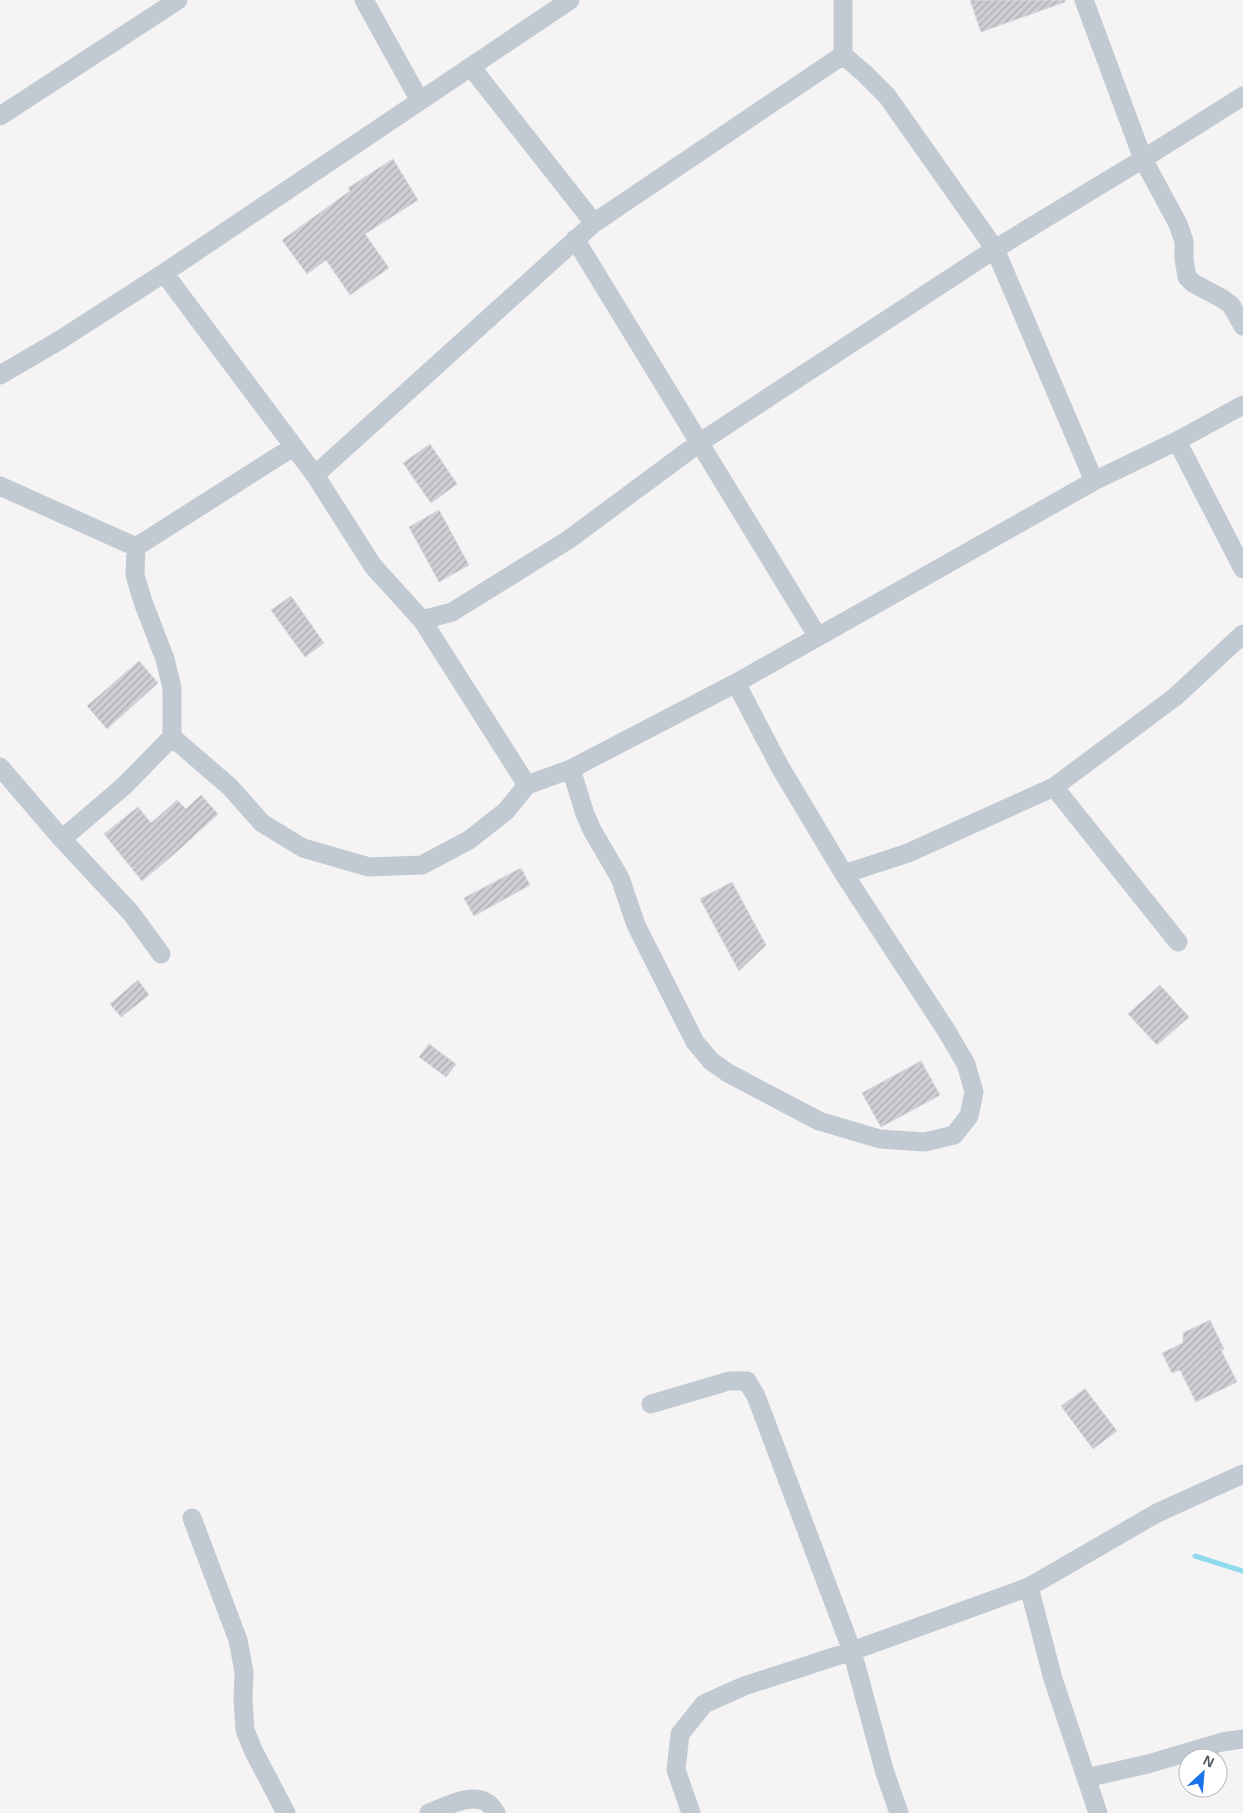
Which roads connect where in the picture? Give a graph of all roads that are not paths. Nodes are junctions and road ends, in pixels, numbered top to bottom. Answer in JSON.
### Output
{"nodes":[{"id":1,"x":178,"y":0,"type":"edge"},
{"id":2,"x":364,"y":0,"type":"edge"},
{"id":3,"x":570,"y":0,"type":"edge"},
{"id":4,"x":843,"y":0,"type":"edge"},
{"id":5,"x":1084,"y":0,"type":"edge"},
{"id":6,"x":843,"y":55,"type":"junction"},
{"id":7,"x":471,"y":67,"type":"junction"},
{"id":8,"x":1243,"y":96,"type":"edge"},
{"id":9,"x":420,"y":101,"type":"junction"},
{"id":10,"x":0,"y":116,"type":"edge"},
{"id":11,"x":1143,"y":159,"type":"junction"},
{"id":12,"x":594,"y":223,"type":"junction"},
{"id":13,"x":575,"y":239,"type":"junction"},
{"id":14,"x":995,"y":248,"type":"junction"},
{"id":15,"x":164,"y":273,"type":"junction"},
{"id":16,"x":1243,"y":326,"type":"edge"},
{"id":17,"x":0,"y":375,"type":"edge"},
{"id":18,"x":1243,"y":405,"type":"edge"},
{"id":19,"x":1177,"y":441,"type":"junction"},
{"id":20,"x":699,"y":443,"type":"junction"},
{"id":21,"x":293,"y":446,"type":"junction"},
{"id":22,"x":315,"y":475,"type":"junction"},
{"id":23,"x":1094,"y":481,"type":"junction"},
{"id":24,"x":0,"y":486,"type":"edge"},
{"id":25,"x":136,"y":547,"type":"junction"},
{"id":26,"x":1243,"y":570,"type":"edge"},
{"id":27,"x":422,"y":620,"type":"junction"},
{"id":28,"x":1243,"y":634,"type":"edge"},
{"id":29,"x":818,"y":636,"type":"junction"},
{"id":30,"x":736,"y":683,"type":"junction"},
{"id":31,"x":172,"y":737,"type":"junction"},
{"id":32,"x":0,"y":767,"type":"edge"},
{"id":33,"x":571,"y":769,"type":"junction"},
{"id":34,"x":527,"y":785,"type":"junction"},
{"id":35,"x":1054,"y":787,"type":"junction"},
{"id":36,"x":62,"y":839,"type":"junction"},
{"id":37,"x":844,"y":874,"type":"junction"},
{"id":38,"x":1178,"y":942,"type":"dead end"},
{"id":39,"x":161,"y":954,"type":"dead end"},
{"id":40,"x":651,"y":1404,"type":"dead end"},
{"id":41,"x":1243,"y":1474,"type":"edge"},
{"id":42,"x":192,"y":1518,"type":"dead end"},
{"id":43,"x":1029,"y":1587,"type":"junction"},
{"id":44,"x":852,"y":1651,"type":"junction"},
{"id":45,"x":1243,"y":1738,"type":"edge"},
{"id":46,"x":1086,"y":1778,"type":"junction"},
{"id":47,"x":286,"y":1813,"type":"edge"},
{"id":48,"x":429,"y":1813,"type":"edge"},
{"id":49,"x":496,"y":1813,"type":"edge"},
{"id":50,"x":691,"y":1813,"type":"edge"},
{"id":51,"x":899,"y":1813,"type":"edge"},
{"id":52,"x":1098,"y":1813,"type":"edge"}],
"edges":[{"from":1,"to":10,"type":"street"},
{"from":2,"to":9,"type":"street"},
{"from":3,"to":7,"type":"street"},
{"from":4,"to":6,"type":"street"},
{"from":5,"to":11,"type":"street"},
{"from":6,"to":12,"type":"street"},
{"from":6,"to":14,"type":"street"},
{"from":7,"to":9,"type":"street"},
{"from":7,"to":12,"type":"street"},
{"from":8,"to":11,"type":"street"},
{"from":9,"to":15,"type":"street"},
{"from":11,"to":14,"type":"street"},
{"from":11,"to":16,"type":"street"},
{"from":12,"to":13,"type":"street"},
{"from":13,"to":20,"type":"street"},
{"from":13,"to":22,"type":"street"},
{"from":14,"to":20,"type":"street"},
{"from":14,"to":23,"type":"street"},
{"from":15,"to":17,"type":"street"},
{"from":15,"to":21,"type":"street"},
{"from":18,"to":19,"type":"street"},
{"from":19,"to":23,"type":"street"},
{"from":19,"to":26,"type":"street"},
{"from":20,"to":27,"type":"street"},
{"from":20,"to":29,"type":"street"},
{"from":21,"to":22,"type":"street"},
{"from":21,"to":25,"type":"street"},
{"from":22,"to":27,"type":"street"},
{"from":23,"to":29,"type":"street"},
{"from":24,"to":25,"type":"street"},
{"from":25,"to":31,"type":"street"},
{"from":27,"to":34,"type":"street"},
{"from":28,"to":35,"type":"street"},
{"from":29,"to":30,"type":"street"},
{"from":30,"to":33,"type":"street"},
{"from":30,"to":37,"type":"street"},
{"from":31,"to":34,"type":"street"},
{"from":31,"to":36,"type":"street"},
{"from":32,"to":36,"type":"street"},
{"from":33,"to":34,"type":"street"},
{"from":33,"to":37,"type":"street"},
{"from":35,"to":37,"type":"street"},
{"from":35,"to":38,"type":"street"},
{"from":36,"to":39,"type":"street"},
{"from":40,"to":44,"type":"street"},
{"from":41,"to":43,"type":"street"},
{"from":42,"to":47,"type":"street"},
{"from":43,"to":44,"type":"street"},
{"from":43,"to":46,"type":"street"},
{"from":44,"to":50,"type":"street"},
{"from":44,"to":51,"type":"street"},
{"from":45,"to":46,"type":"street"},
{"from":46,"to":52,"type":"street"},
{"from":48,"to":49,"type":"street"}]}
